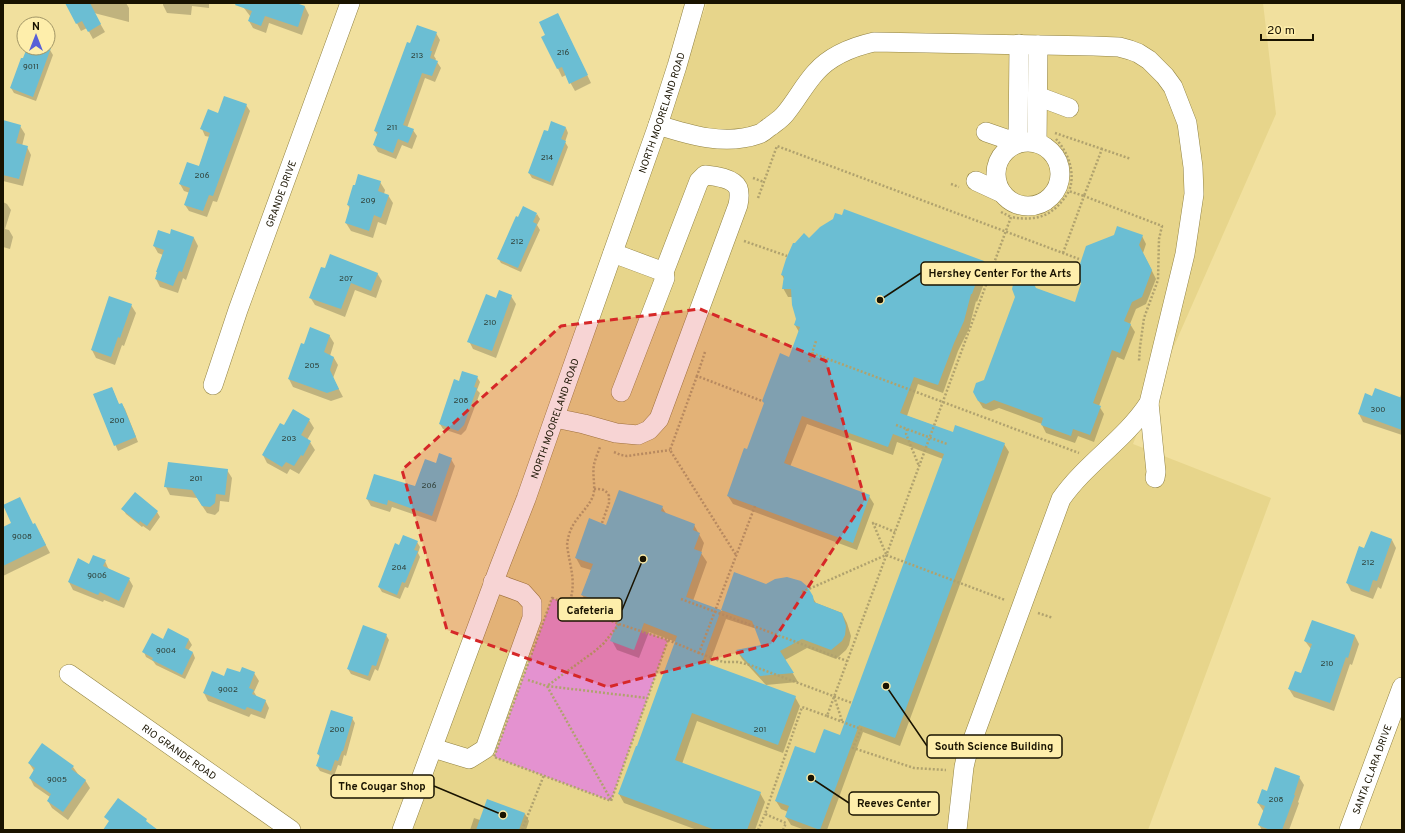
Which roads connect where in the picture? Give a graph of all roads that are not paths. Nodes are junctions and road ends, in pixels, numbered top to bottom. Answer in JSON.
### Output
{"nodes":[{"id":1,"x":350,"y":3,"type":"edge"},
{"id":2,"x":695,"y":3,"type":"edge"},
{"id":3,"x":1019,"y":44,"type":"junction"},
{"id":4,"x":1038,"y":45,"type":"junction"},
{"id":5,"x":1037,"y":96,"type":"junction"},
{"id":6,"x":1068,"y":108,"type":"dead end"},
{"id":7,"x":658,"y":125,"type":"junction"},
{"id":8,"x":986,"y":132,"type":"dead end"},
{"id":9,"x":1018,"y":143,"type":"junction"},
{"id":10,"x":1037,"y":143,"type":"junction"},
{"id":11,"x":976,"y":181,"type":"dead end"},
{"id":12,"x":1002,"y":193,"type":"junction"},
{"id":13,"x":613,"y":253,"type":"junction"},
{"id":14,"x":664,"y":272,"type":"junction"},
{"id":15,"x":213,"y":386,"type":"dead end"},
{"id":16,"x":622,"y":392,"type":"dead end"},
{"id":17,"x":1149,"y":403,"type":"junction"},
{"id":18,"x":555,"y":418,"type":"junction"},
{"id":19,"x":1155,"y":478,"type":"dead end"},
{"id":20,"x":493,"y":582,"type":"junction"},
{"id":21,"x":68,"y":674,"type":"dead end"},
{"id":22,"x":1402,"y":687,"type":"edge"},
{"id":23,"x":433,"y":748,"type":"junction"},
{"id":24,"x":291,"y":830,"type":"edge"},
{"id":25,"x":402,"y":830,"type":"edge"},
{"id":26,"x":957,"y":830,"type":"edge"},
{"id":27,"x":1349,"y":830,"type":"edge"}],
"edges":[{"from":1,"to":15,"type":"street","name":"GRANDE DRIVE"},
{"from":2,"to":7,"type":"street","name":"NORTH MOORELAND ROAD"},
{"from":3,"to":4,"type":"street"},
{"from":3,"to":7,"type":"street"},
{"from":3,"to":9,"type":"street"},
{"from":4,"to":5,"type":"street"},
{"from":4,"to":17,"type":"street"},
{"from":5,"to":6,"type":"street"},
{"from":5,"to":10,"type":"street"},
{"from":7,"to":13,"type":"street","name":"NORTH MOORELAND ROAD"},
{"from":8,"to":9,"type":"street"},
{"from":9,"to":10,"type":"street"},
{"from":9,"to":12,"type":"street"},
{"from":10,"to":12,"type":"street"},
{"from":11,"to":12,"type":"street"},
{"from":13,"to":14,"type":"street"},
{"from":13,"to":18,"type":"street","name":"NORTH MOORELAND ROAD"},
{"from":14,"to":16,"type":"street"},
{"from":14,"to":18,"type":"street"},
{"from":17,"to":19,"type":"street"},
{"from":17,"to":26,"type":"street"},
{"from":18,"to":20,"type":"street","name":"NORTH MOORELAND ROAD"},
{"from":20,"to":23,"type":"street","name":"NORTH MOORELAND ROAD"},
{"from":20,"to":23,"type":"street"},
{"from":21,"to":24,"type":"street","name":"RIO GRANDE ROAD"},
{"from":22,"to":27,"type":"street","name":"SANTA CLARA DRIVE"},
{"from":23,"to":25,"type":"street","name":"NORTH MOORELAND ROAD"}]}
